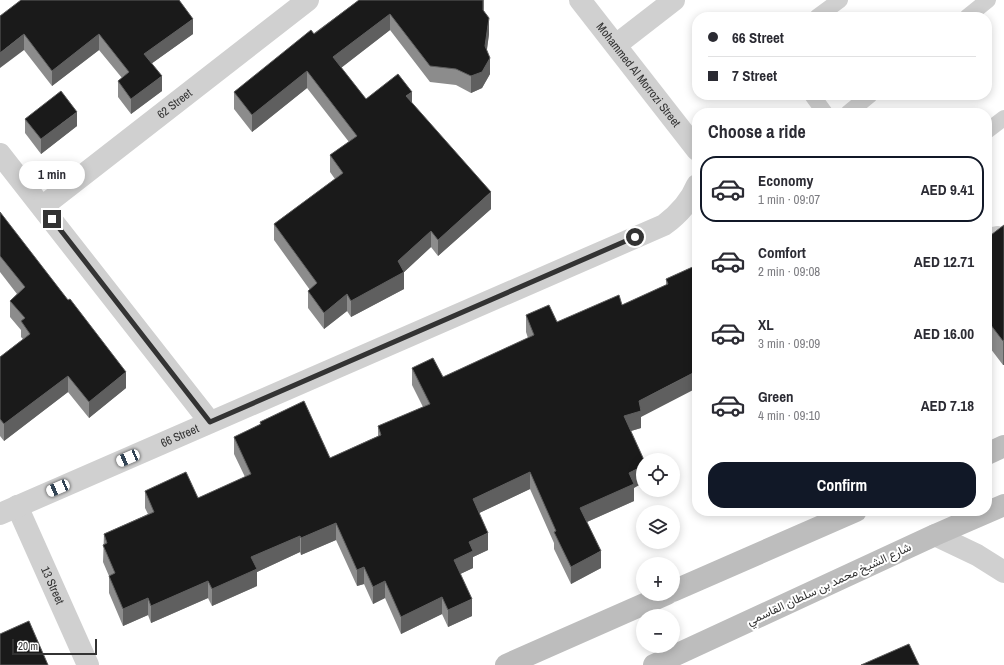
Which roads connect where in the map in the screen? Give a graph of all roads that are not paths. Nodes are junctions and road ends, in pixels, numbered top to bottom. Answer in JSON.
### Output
{"nodes":[{"id":1,"x":308,"y":0,"type":"edge"},
{"id":2,"x":580,"y":0,"type":"edge"},
{"id":3,"x":674,"y":0,"type":"edge"},
{"id":4,"x":840,"y":0,"type":"edge"},
{"id":5,"x":988,"y":0,"type":"edge"},
{"id":6,"x":824,"y":12,"type":"edge"},
{"id":7,"x":973,"y":12,"type":"edge"},
{"id":8,"x":616,"y":45,"type":"junction"},
{"id":9,"x":864,"y":100,"type":"edge"},
{"id":10,"x":854,"y":108,"type":"edge"},
{"id":11,"x":1004,"y":118,"type":"edge"},
{"id":12,"x":992,"y":127,"type":"edge"},
{"id":13,"x":692,"y":144,"type":"edge"},
{"id":14,"x":0,"y":154,"type":"edge"},
{"id":15,"x":692,"y":194,"type":"edge"},
{"id":16,"x":42,"y":207,"type":"junction"},
{"id":17,"x":992,"y":235,"type":"edge"},
{"id":18,"x":1004,"y":235,"type":"edge"},
{"id":19,"x":210,"y":422,"type":"junction"},
{"id":20,"x":1004,"y":505,"type":"edge"},
{"id":21,"x":8,"y":510,"type":"edge"},
{"id":22,"x":992,"y":510,"type":"edge"},
{"id":23,"x":845,"y":516,"type":"edge"},
{"id":24,"x":979,"y":516,"type":"edge"},
{"id":25,"x":935,"y":535,"type":"junction"},
{"id":26,"x":1004,"y":572,"type":"edge"},
{"id":27,"x":680,"y":589,"type":"edge"},
{"id":28,"x":651,"y":601,"type":"edge"},
{"id":29,"x":88,"y":665,"type":"edge"},
{"id":30,"x":506,"y":665,"type":"edge"},
{"id":31,"x":654,"y":665,"type":"edge"}],
"edges":[{"from":1,"to":16,"type":"street","name":"62 Street"},
{"from":2,"to":8,"type":"street","name":"Mohammed Al Morrozi Street"},
{"from":3,"to":8,"type":"street"},
{"from":4,"to":6,"type":"lane"},
{"from":5,"to":7,"type":"lane"},
{"from":8,"to":13,"type":"street","name":"Mohammed Al Morrozi Street"},
{"from":9,"to":10,"type":"lane"},
{"from":11,"to":12,"type":"lane"},
{"from":14,"to":16,"type":"street"},
{"from":15,"to":19,"type":"street","name":"66 Street"},
{"from":16,"to":19,"type":"street"},
{"from":17,"to":18,"type":"lane"},
{"from":19,"to":21,"type":"street","name":"66 Street"},
{"from":20,"to":22,"type":"main road","name":"شارع الشيخ محمد بن سلطان القاسمي"},
{"from":21,"to":29,"type":"street","name":"13 Street"},
{"from":23,"to":27,"type":"main road"},
{"from":24,"to":25,"type":"main road","name":"شارع الشيخ محمد بن سلطان القاسمي"},
{"from":25,"to":26,"type":"street"},
{"from":25,"to":31,"type":"main road","name":"شارع الشيخ محمد بن سلطان القاسمي"},
{"from":28,"to":30,"type":"main road"}]}
